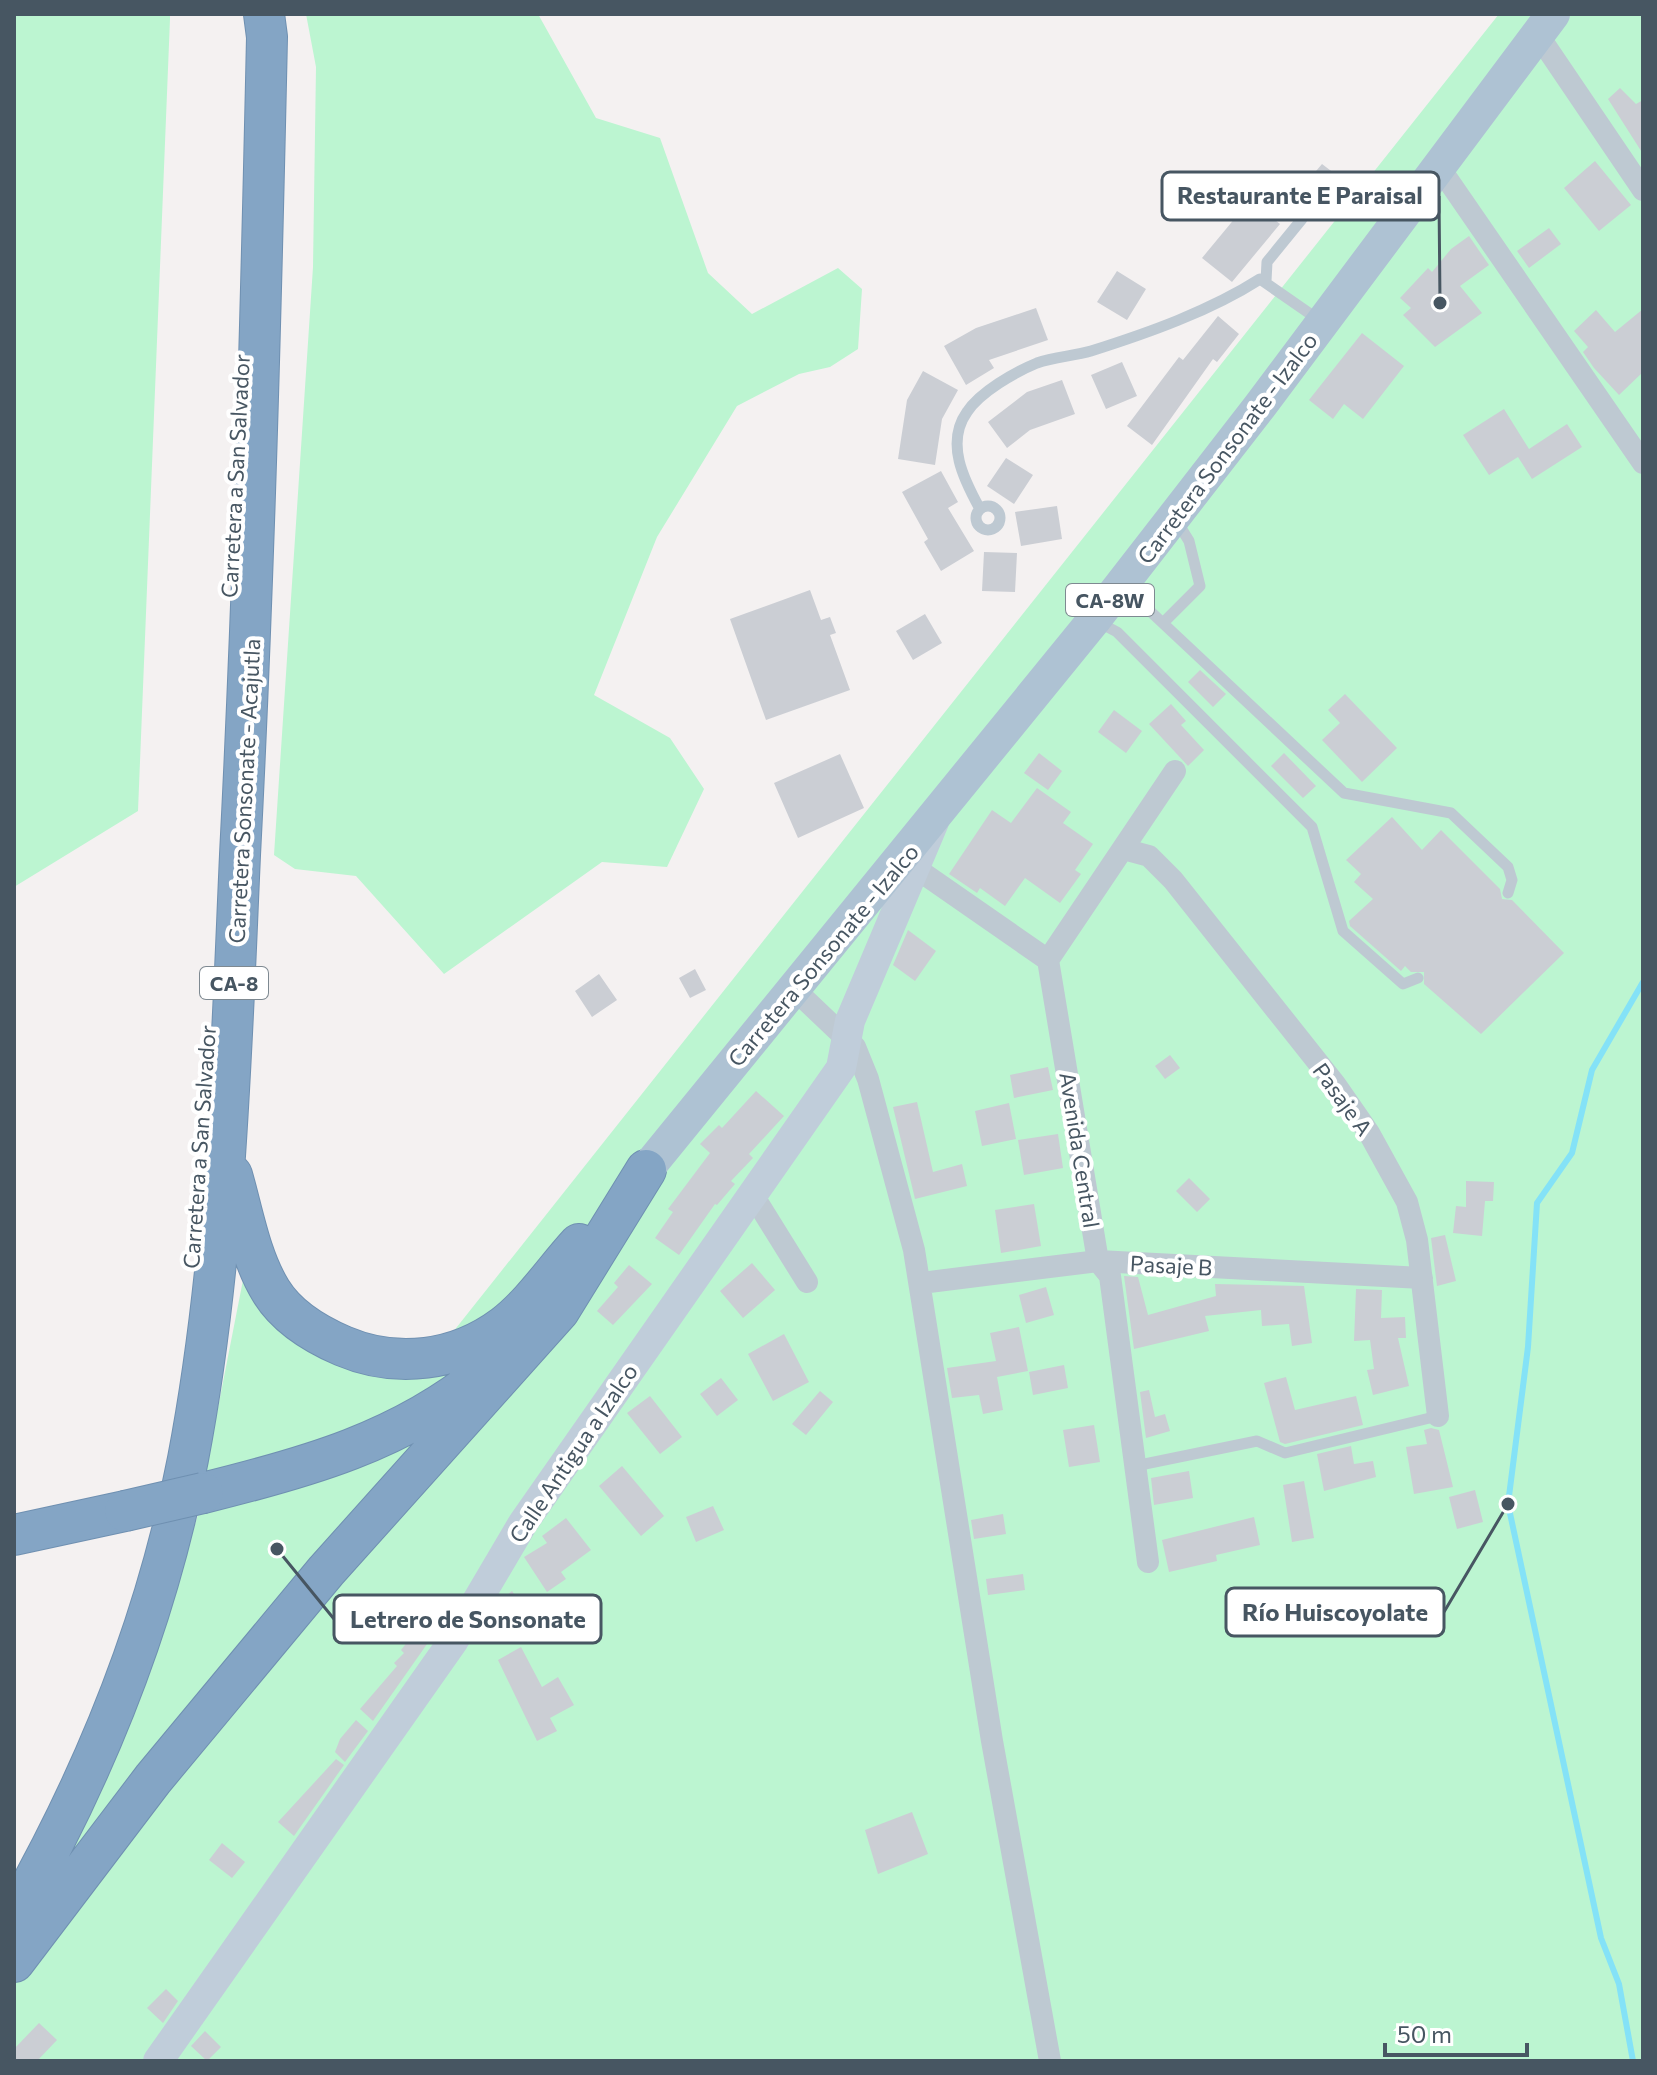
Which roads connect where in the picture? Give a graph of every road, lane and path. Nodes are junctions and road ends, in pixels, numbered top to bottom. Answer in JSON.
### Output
{"nodes":[{"id":1,"x":242,"y":14,"type":"edge"},
{"id":2,"x":264,"y":14,"type":"edge"},
{"id":3,"x":1545,"y":24,"type":"edge"},
{"id":4,"x":1439,"y":167,"type":"junction"},
{"id":5,"x":1643,"y":190,"type":"edge"},
{"id":6,"x":1302,"y":219,"type":"dead end"},
{"id":7,"x":1266,"y":281,"type":"junction"},
{"id":8,"x":1323,"y":322,"type":"junction"},
{"id":9,"x":1634,"y":431,"type":"edge"},
{"id":10,"x":1643,"y":463,"type":"edge"},
{"id":11,"x":980,"y":509,"type":"dead end"},
{"id":12,"x":1174,"y":517,"type":"junction"},
{"id":13,"x":1129,"y":575,"type":"junction"},
{"id":14,"x":1094,"y":620,"type":"junction"},
{"id":15,"x":1163,"y":623,"type":"junction"},
{"id":16,"x":1175,"y":771,"type":"dead end"},
{"id":17,"x":935,"y":819,"type":"junction"},
{"id":18,"x":1123,"y":849,"type":"junction"},
{"id":19,"x":917,"y":869,"type":"junction"},
{"id":20,"x":1508,"y":893,"type":"dead end"},
{"id":21,"x":1048,"y":960,"type":"junction"},
{"id":22,"x":1418,"y":978,"type":"dead end"},
{"id":23,"x":794,"y":989,"type":"junction"},
{"id":24,"x":846,"y":1035,"type":"junction"},
{"id":25,"x":226,"y":1155,"type":"junction"},
{"id":26,"x":646,"y":1170,"type":"junction"},
{"id":27,"x":751,"y":1192,"type":"junction"},
{"id":28,"x":1098,"y":1261,"type":"junction"},
{"id":29,"x":1422,"y":1278,"type":"junction"},
{"id":30,"x":807,"y":1282,"type":"dead end"},
{"id":31,"x":921,"y":1283,"type":"junction"},
{"id":32,"x":1438,"y":1416,"type":"joint"},
{"id":33,"x":1135,"y":1466,"type":"junction"},
{"id":34,"x":14,"y":1535,"type":"edge"},
{"id":35,"x":1148,"y":1562,"type":"dead end"},
{"id":36,"x":14,"y":1868,"type":"edge"},
{"id":37,"x":14,"y":1916,"type":"edge"},
{"id":38,"x":14,"y":1962,"type":"edge"},
{"id":39,"x":158,"y":2061,"type":"edge"},
{"id":40,"x":1050,"y":2061,"type":"edge"}],
"edges":[{"from":1,"to":36,"type":"highway","name":"Carretera a San Salvador","number":"CA-8"},
{"from":2,"to":25,"type":"highway","name":"Carretera Sonsonate - Acajutla","number":"CA-8"},
{"from":3,"to":4,"type":"main road","name":"Carretera Sonsonate - Izalco","number":"CA-8W"},
{"from":3,"to":5,"type":"street"},
{"from":4,"to":8,"type":"main road","name":"Carretera Sonsonate - Izalco","number":"CA-8W"},
{"from":4,"to":9,"type":"street"},
{"from":6,"to":7,"type":"lane"},
{"from":7,"to":8,"type":"lane"},
{"from":7,"to":11,"type":"lane"},
{"from":8,"to":12,"type":"main road","name":"Carretera Sonsonate - Izalco","number":"CA-8W"},
{"from":9,"to":10,"type":"street"},
{"from":12,"to":13,"type":"main road","name":"Carretera Sonsonate - Izalco","number":"CA-8W"},
{"from":12,"to":15,"type":"lane"},
{"from":13,"to":14,"type":"main road","name":"Carretera Sonsonate - Izalco","number":"CA-8W"},
{"from":13,"to":15,"type":"lane"},
{"from":14,"to":17,"type":"main road","name":"Carretera Sonsonate - Izalco","number":"CA-8W"},
{"from":14,"to":22,"type":"lane"},
{"from":15,"to":20,"type":"lane"},
{"from":16,"to":18,"type":"street"},
{"from":17,"to":19,"type":"street","name":"Calle Antigua a Izalco"},
{"from":17,"to":23,"type":"main road","name":"Carretera Sonsonate - Izalco","number":"CA-8W"},
{"from":18,"to":21,"type":"street"},
{"from":18,"to":29,"type":"street","name":"Pasaje A"},
{"from":19,"to":21,"type":"street"},
{"from":19,"to":24,"type":"street","name":"Calle Antigua a Izalco"},
{"from":21,"to":28,"type":"street","name":"Avenida Central"},
{"from":23,"to":24,"type":"street"},
{"from":23,"to":26,"type":"main road","name":"Carretera Sonsonate - Izalco","number":"CA-8W"},
{"from":24,"to":27,"type":"street","name":"Calle Antigua a Izalco"},
{"from":24,"to":31,"type":"street"},
{"from":25,"to":26,"type":"highway"},
{"from":25,"to":37,"type":"highway","name":"Carretera Sonsonate - Acajutla","number":"CA-8"},
{"from":26,"to":34,"type":"highway","bridge":true},
{"from":26,"to":38,"type":"highway"},
{"from":27,"to":30,"type":"street"},
{"from":27,"to":39,"type":"street","name":"Calle Antigua a Izalco"},
{"from":28,"to":29,"type":"street","name":"Pasaje B"},
{"from":28,"to":31,"type":"street","name":"Pasaje B"},
{"from":28,"to":33,"type":"street","name":"Avenida Central"},
{"from":29,"to":32,"type":"street","name":"Pasaje A"},
{"from":31,"to":40,"type":"street"},
{"from":32,"to":33,"type":"lane"},
{"from":33,"to":35,"type":"street","name":"Avenida Central"}]}
